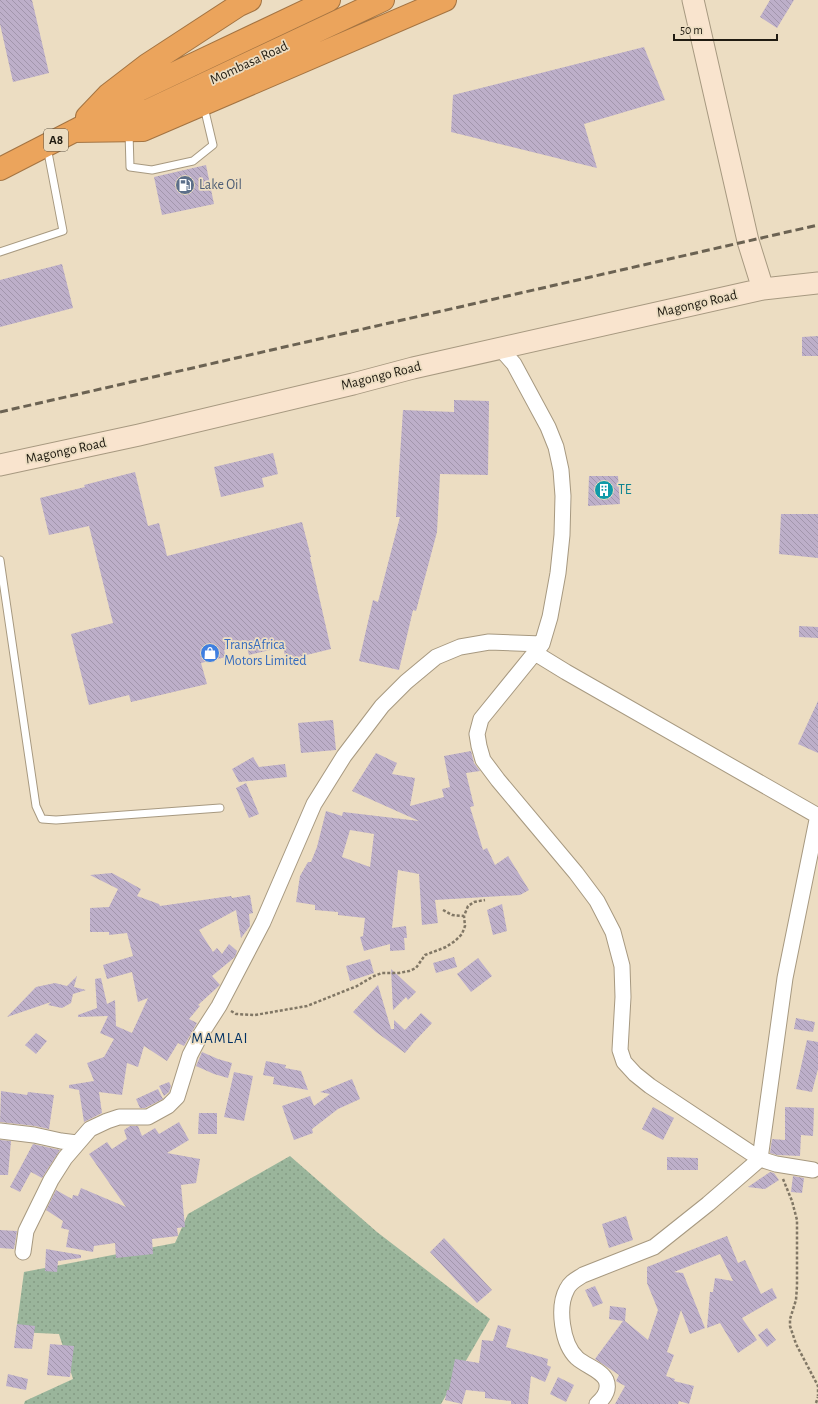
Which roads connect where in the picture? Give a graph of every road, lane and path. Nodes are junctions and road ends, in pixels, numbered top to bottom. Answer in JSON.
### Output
{"nodes":[{"id":1,"x":250,"y":0,"type":"edge"},
{"id":2,"x":329,"y":0,"type":"edge"},
{"id":3,"x":383,"y":0,"type":"edge"},
{"id":4,"x":445,"y":0,"type":"edge"},
{"id":5,"x":693,"y":0,"type":"edge"},
{"id":6,"x":204,"y":104,"type":"junction"},
{"id":7,"x":113,"y":111,"type":"junction"},
{"id":8,"x":129,"y":130,"type":"junction"},
{"id":9,"x":74,"y":131,"type":"junction"},
{"id":10,"x":47,"y":145,"type":"junction"},
{"id":11,"x":0,"y":169,"type":"edge"},
{"id":12,"x":0,"y":252,"type":"edge"},
{"id":13,"x":818,"y":282,"type":"edge"},
{"id":14,"x":763,"y":289,"type":"junction"},
{"id":15,"x":500,"y":348,"type":"junction"},
{"id":16,"x":0,"y":465,"type":"edge"},
{"id":17,"x":0,"y":560,"type":"edge"},
{"id":18,"x":538,"y":649,"type":"junction"},
{"id":19,"x":220,"y":808,"type":"dead end"},
{"id":20,"x":818,"y":815,"type":"edge"},
{"id":21,"x":485,"y":900,"type":"dead end"},
{"id":22,"x":443,"y":910,"type":"dead end"},
{"id":23,"x":464,"y":916,"type":"junction"},
{"id":24,"x":219,"y":1006,"type":"junction"},
{"id":25,"x":0,"y":1131,"type":"edge"},
{"id":26,"x":77,"y":1143,"type":"junction"},
{"id":27,"x":760,"y":1159,"type":"junction"},
{"id":28,"x":776,"y":1164,"type":"junction"},
{"id":29,"x":813,"y":1170,"type":"dead end"},
{"id":30,"x":23,"y":1252,"type":"dead end"},
{"id":31,"x":818,"y":1396,"type":"edge"},
{"id":32,"x":816,"y":1403,"type":"edge"},
{"id":33,"x":597,"y":1404,"type":"edge"}],
"edges":[{"from":1,"to":9,"type":"highway"},
{"from":2,"to":7,"type":"highway","name":"Mombasa Road"},
{"from":3,"to":7,"type":"highway","name":"Mombasa Road"},
{"from":4,"to":6,"type":"highway"},
{"from":5,"to":14,"type":"street"},
{"from":6,"to":8,"type":"highway"},
{"from":6,"to":8,"type":"lane"},
{"from":7,"to":9,"type":"highway","name":"Mombasa Road","number":"A8"},
{"from":8,"to":9,"type":"highway"},
{"from":9,"to":10,"type":"highway","name":"Mombasa Road","number":"A8"},
{"from":10,"to":11,"type":"highway","name":"Mombasa Road","number":"A8"},
{"from":10,"to":12,"type":"lane"},
{"from":13,"to":14,"type":"street","name":"Magongo Road"},
{"from":14,"to":15,"type":"street","name":"Magongo Road"},
{"from":15,"to":16,"type":"street","name":"Magongo Road"},
{"from":15,"to":18,"type":"street"},
{"from":17,"to":19,"type":"lane"},
{"from":18,"to":20,"type":"street"},
{"from":18,"to":24,"type":"street"},
{"from":18,"to":27,"type":"street"},
{"from":20,"to":27,"type":"street"},
{"from":21,"to":23,"type":"path"},
{"from":22,"to":23,"type":"path"},
{"from":23,"to":24,"type":"path"},
{"from":24,"to":26,"type":"street"},
{"from":25,"to":26,"type":"street"},
{"from":26,"to":30,"type":"street"},
{"from":27,"to":28,"type":"street"},
{"from":27,"to":33,"type":"street"},
{"from":28,"to":29,"type":"street"},
{"from":28,"to":31,"type":"path"},
{"from":31,"to":32,"type":"path"}]}
